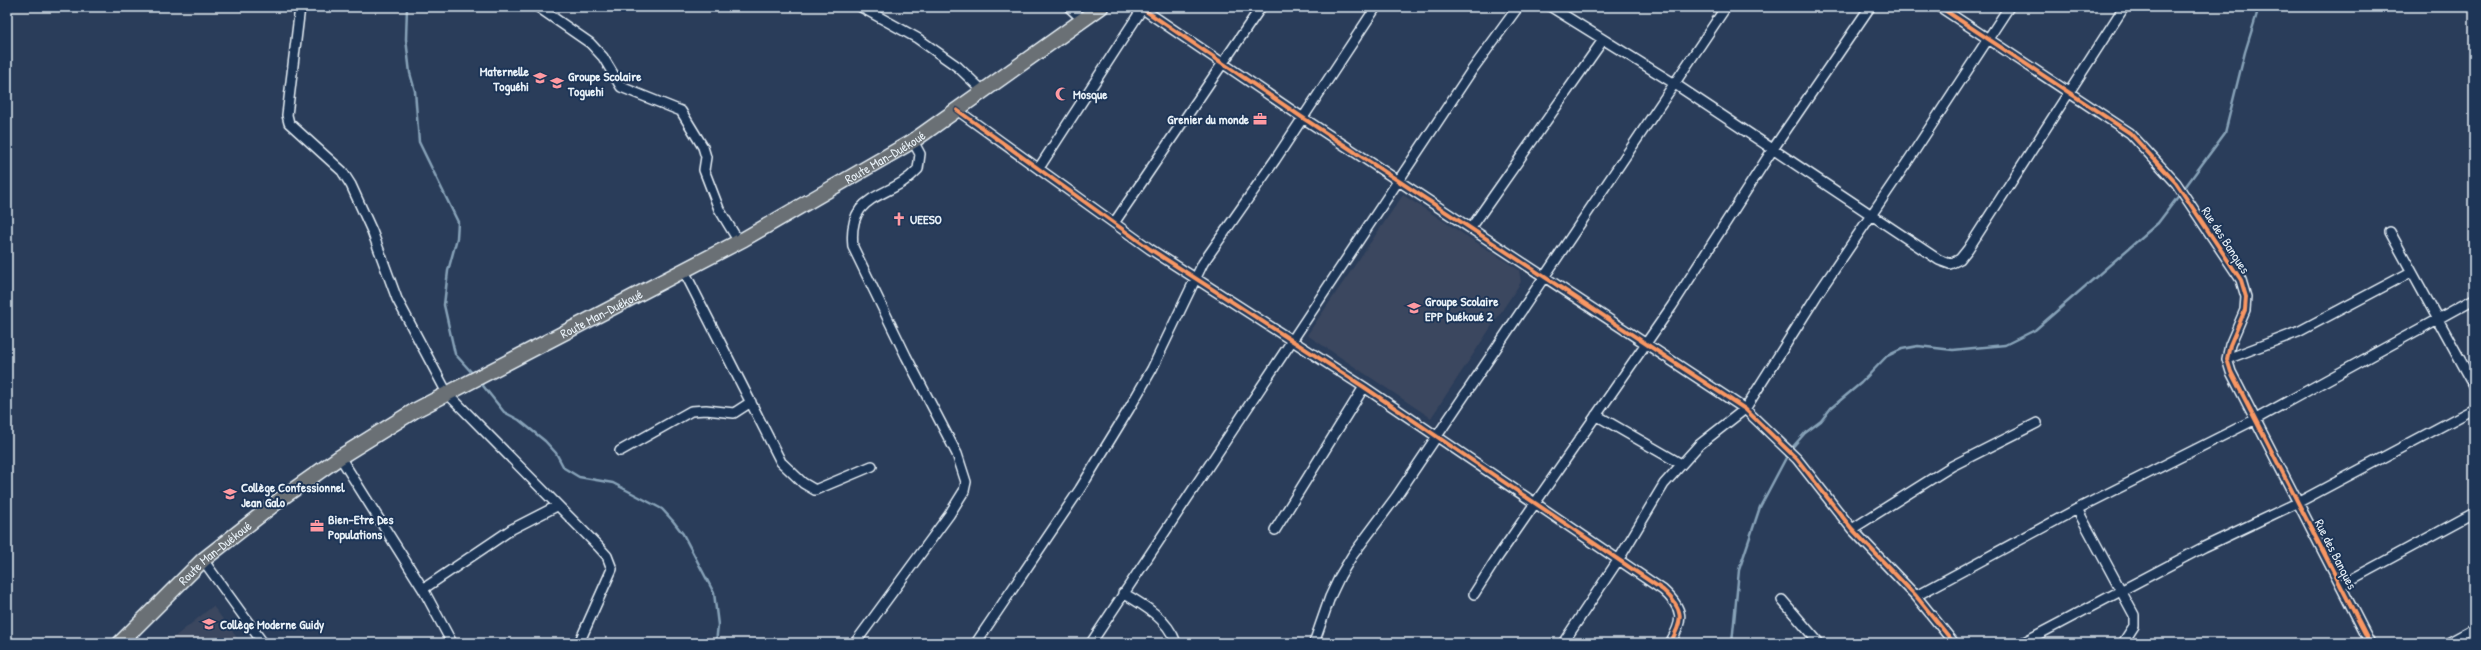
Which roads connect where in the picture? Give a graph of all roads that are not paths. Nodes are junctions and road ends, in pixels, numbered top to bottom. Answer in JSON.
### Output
{"nodes":[{"id":1,"x":300,"y":7,"type":"edge"},
{"id":2,"x":538,"y":7,"type":"edge"},
{"id":3,"x":860,"y":7,"type":"edge"},
{"id":4,"x":1069,"y":7,"type":"edge"},
{"id":5,"x":1101,"y":7,"type":"edge"},
{"id":6,"x":1261,"y":7,"type":"edge"},
{"id":7,"x":1376,"y":7,"type":"edge"},
{"id":8,"x":1518,"y":7,"type":"edge"},
{"id":9,"x":1550,"y":7,"type":"edge"},
{"id":10,"x":1726,"y":7,"type":"edge"},
{"id":11,"x":1870,"y":7,"type":"edge"},
{"id":12,"x":1940,"y":7,"type":"edge"},
{"id":13,"x":2009,"y":7,"type":"edge"},
{"id":14,"x":2124,"y":7,"type":"edge"},
{"id":15,"x":1141,"y":8,"type":"edge"},
{"id":16,"x":1083,"y":20,"type":"junction"},
{"id":17,"x":1988,"y":38,"type":"junction"},
{"id":18,"x":1603,"y":40,"type":"junction"},
{"id":19,"x":1223,"y":64,"type":"junction"},
{"id":20,"x":1675,"y":84,"type":"junction"},
{"id":21,"x":983,"y":91,"type":"junction"},
{"id":22,"x":2069,"y":92,"type":"junction"},
{"id":23,"x":957,"y":110,"type":"junction"},
{"id":24,"x":1303,"y":118,"type":"junction"},
{"id":25,"x":913,"y":141,"type":"junction"},
{"id":26,"x":1773,"y":149,"type":"junction"},
{"id":27,"x":1039,"y":168,"type":"junction"},
{"id":28,"x":1399,"y":182,"type":"junction"},
{"id":29,"x":1871,"y":216,"type":"junction"},
{"id":30,"x":1114,"y":223,"type":"junction"},
{"id":31,"x":1471,"y":228,"type":"junction"},
{"id":32,"x":2390,"y":232,"type":"dead end"},
{"id":33,"x":739,"y":242,"type":"junction"},
{"id":34,"x":684,"y":271,"type":"junction"},
{"id":35,"x":2411,"y":272,"type":"junction"},
{"id":36,"x":1544,"y":276,"type":"junction"},
{"id":37,"x":1194,"y":278,"type":"junction"},
{"id":38,"x":2474,"y":298,"type":"edge"},
{"id":39,"x":2438,"y":319,"type":"junction"},
{"id":40,"x":1293,"y":342,"type":"junction"},
{"id":41,"x":1646,"y":344,"type":"junction"},
{"id":42,"x":2227,"y":359,"type":"junction"},
{"id":43,"x":2474,"y":385,"type":"edge"},
{"id":44,"x":1364,"y":387,"type":"junction"},
{"id":45,"x":447,"y":393,"type":"junction"},
{"id":46,"x":751,"y":402,"type":"junction"},
{"id":47,"x":1745,"y":409,"type":"junction"},
{"id":48,"x":2474,"y":409,"type":"edge"},
{"id":49,"x":1596,"y":416,"type":"junction"},
{"id":50,"x":2256,"y":419,"type":"junction"},
{"id":51,"x":2037,"y":423,"type":"dead end"},
{"id":52,"x":1436,"y":436,"type":"junction"},
{"id":53,"x":620,"y":451,"type":"dead end"},
{"id":54,"x":340,"y":457,"type":"junction"},
{"id":55,"x":1681,"y":464,"type":"junction"},
{"id":56,"x":872,"y":466,"type":"dead end"},
{"id":57,"x":2299,"y":502,"type":"junction"},
{"id":58,"x":1536,"y":504,"type":"junction"},
{"id":59,"x":557,"y":506,"type":"junction"},
{"id":60,"x":2076,"y":509,"type":"junction"},
{"id":61,"x":2474,"y":513,"type":"edge"},
{"id":62,"x":1852,"y":529,"type":"junction"},
{"id":63,"x":1274,"y":530,"type":"dead end"},
{"id":64,"x":1619,"y":559,"type":"junction"},
{"id":65,"x":204,"y":560,"type":"junction"},
{"id":66,"x":2341,"y":585,"type":"junction"},
{"id":67,"x":423,"y":589,"type":"junction"},
{"id":68,"x":2122,"y":591,"type":"junction"},
{"id":69,"x":1123,"y":593,"type":"junction"},
{"id":70,"x":1474,"y":594,"type":"dead end"},
{"id":71,"x":1916,"y":596,"type":"junction"},
{"id":72,"x":1782,"y":600,"type":"dead end"},
{"id":73,"x":2474,"y":629,"type":"edge"},
{"id":74,"x":2454,"y":642,"type":"edge"},
{"id":75,"x":120,"y":643,"type":"edge"},
{"id":76,"x":264,"y":643,"type":"edge"},
{"id":77,"x":452,"y":643,"type":"edge"},
{"id":78,"x":579,"y":643,"type":"edge"},
{"id":79,"x":855,"y":643,"type":"edge"},
{"id":80,"x":976,"y":643,"type":"edge"},
{"id":81,"x":1091,"y":643,"type":"edge"},
{"id":82,"x":1176,"y":643,"type":"edge"},
{"id":83,"x":1314,"y":643,"type":"edge"},
{"id":84,"x":1563,"y":643,"type":"edge"},
{"id":85,"x":1670,"y":643,"type":"edge"},
{"id":86,"x":1819,"y":643,"type":"edge"},
{"id":87,"x":1954,"y":643,"type":"edge"},
{"id":88,"x":2022,"y":643,"type":"edge"},
{"id":89,"x":2123,"y":643,"type":"edge"},
{"id":90,"x":2370,"y":643,"type":"edge"}],
"edges":[{"from":1,"to":45,"type":"street"},
{"from":2,"to":33,"type":"street"},
{"from":3,"to":21,"type":"street"},
{"from":4,"to":16,"type":"street"},
{"from":5,"to":16,"type":"main road","name":"Route Man-Duékoué"},
{"from":6,"to":19,"type":"street"},
{"from":7,"to":24,"type":"street"},
{"from":8,"to":28,"type":"street"},
{"from":9,"to":18,"type":"street"},
{"from":10,"to":20,"type":"street"},
{"from":11,"to":26,"type":"street"},
{"from":12,"to":17,"type":"street","name":"Rue des Banques"},
{"from":13,"to":17,"type":"street"},
{"from":14,"to":22,"type":"street"},
{"from":15,"to":19,"type":"street"},
{"from":15,"to":27,"type":"street"},
{"from":16,"to":21,"type":"main road","name":"Route Man-Duékoué"},
{"from":17,"to":22,"type":"street","name":"Rue des Banques"},
{"from":17,"to":29,"type":"street"},
{"from":18,"to":20,"type":"street"},
{"from":18,"to":31,"type":"street"},
{"from":19,"to":24,"type":"street"},
{"from":19,"to":30,"type":"street"},
{"from":20,"to":26,"type":"street"},
{"from":20,"to":36,"type":"street"},
{"from":21,"to":23,"type":"main road","name":"Route Man-Duékoué"},
{"from":22,"to":29,"type":"street"},
{"from":22,"to":42,"type":"street","name":"Rue des Banques"},
{"from":23,"to":25,"type":"main road","name":"Route Man-Duékoué"},
{"from":23,"to":27,"type":"street"},
{"from":24,"to":28,"type":"street"},
{"from":24,"to":37,"type":"street"},
{"from":25,"to":33,"type":"main road","name":"Route Man-Duékoué"},
{"from":25,"to":79,"type":"street"},
{"from":26,"to":29,"type":"street"},
{"from":26,"to":41,"type":"street"},
{"from":27,"to":30,"type":"street"},
{"from":28,"to":31,"type":"street"},
{"from":28,"to":40,"type":"street"},
{"from":29,"to":47,"type":"street"},
{"from":30,"to":37,"type":"street"},
{"from":31,"to":36,"type":"street"},
{"from":32,"to":35,"type":"street"},
{"from":33,"to":34,"type":"main road","name":"Route Man-Duékoué"},
{"from":34,"to":45,"type":"main road","name":"Route Man-Duékoué"},
{"from":34,"to":46,"type":"street"},
{"from":35,"to":39,"type":"street"},
{"from":35,"to":42,"type":"street"},
{"from":36,"to":41,"type":"street"},
{"from":36,"to":52,"type":"street"},
{"from":37,"to":40,"type":"street"},
{"from":37,"to":80,"type":"street"},
{"from":38,"to":39,"type":"street"},
{"from":39,"to":43,"type":"street"},
{"from":39,"to":50,"type":"street"},
{"from":40,"to":44,"type":"street"},
{"from":40,"to":69,"type":"street"},
{"from":41,"to":47,"type":"street"},
{"from":41,"to":49,"type":"street"},
{"from":42,"to":50,"type":"street","name":"Rue des Banques"},
{"from":44,"to":52,"type":"street"},
{"from":44,"to":63,"type":"street"},
{"from":45,"to":54,"type":"main road","name":"Route Man-Duékoué"},
{"from":45,"to":59,"type":"street"},
{"from":46,"to":53,"type":"street"},
{"from":46,"to":56,"type":"street"},
{"from":47,"to":55,"type":"street"},
{"from":47,"to":62,"type":"street"},
{"from":48,"to":57,"type":"street"},
{"from":49,"to":55,"type":"street"},
{"from":49,"to":58,"type":"street"},
{"from":50,"to":57,"type":"street","name":"Rue des Banques"},
{"from":50,"to":60,"type":"street"},
{"from":51,"to":62,"type":"street"},
{"from":52,"to":58,"type":"street"},
{"from":52,"to":83,"type":"street"},
{"from":54,"to":65,"type":"main road","name":"Route Man-Duékoué"},
{"from":54,"to":67,"type":"street"},
{"from":55,"to":64,"type":"street"},
{"from":57,"to":66,"type":"street","name":"Rue des Banques"},
{"from":57,"to":68,"type":"street"},
{"from":58,"to":64,"type":"street"},
{"from":58,"to":70,"type":"street"},
{"from":59,"to":67,"type":"street"},
{"from":59,"to":78,"type":"street"},
{"from":60,"to":68,"type":"street"},
{"from":60,"to":71,"type":"street"},
{"from":61,"to":66,"type":"street"},
{"from":62,"to":71,"type":"street"},
{"from":64,"to":84,"type":"street"},
{"from":64,"to":85,"type":"street"},
{"from":65,"to":75,"type":"main road","name":"Route Man-Duékoué"},
{"from":65,"to":76,"type":"street"},
{"from":66,"to":90,"type":"street","name":"Rue des Banques"},
{"from":67,"to":77,"type":"street"},
{"from":68,"to":88,"type":"street"},
{"from":68,"to":89,"type":"street"},
{"from":69,"to":81,"type":"street"},
{"from":69,"to":82,"type":"street"},
{"from":71,"to":87,"type":"street"},
{"from":72,"to":86,"type":"street"},
{"from":73,"to":74,"type":"street"}]}
